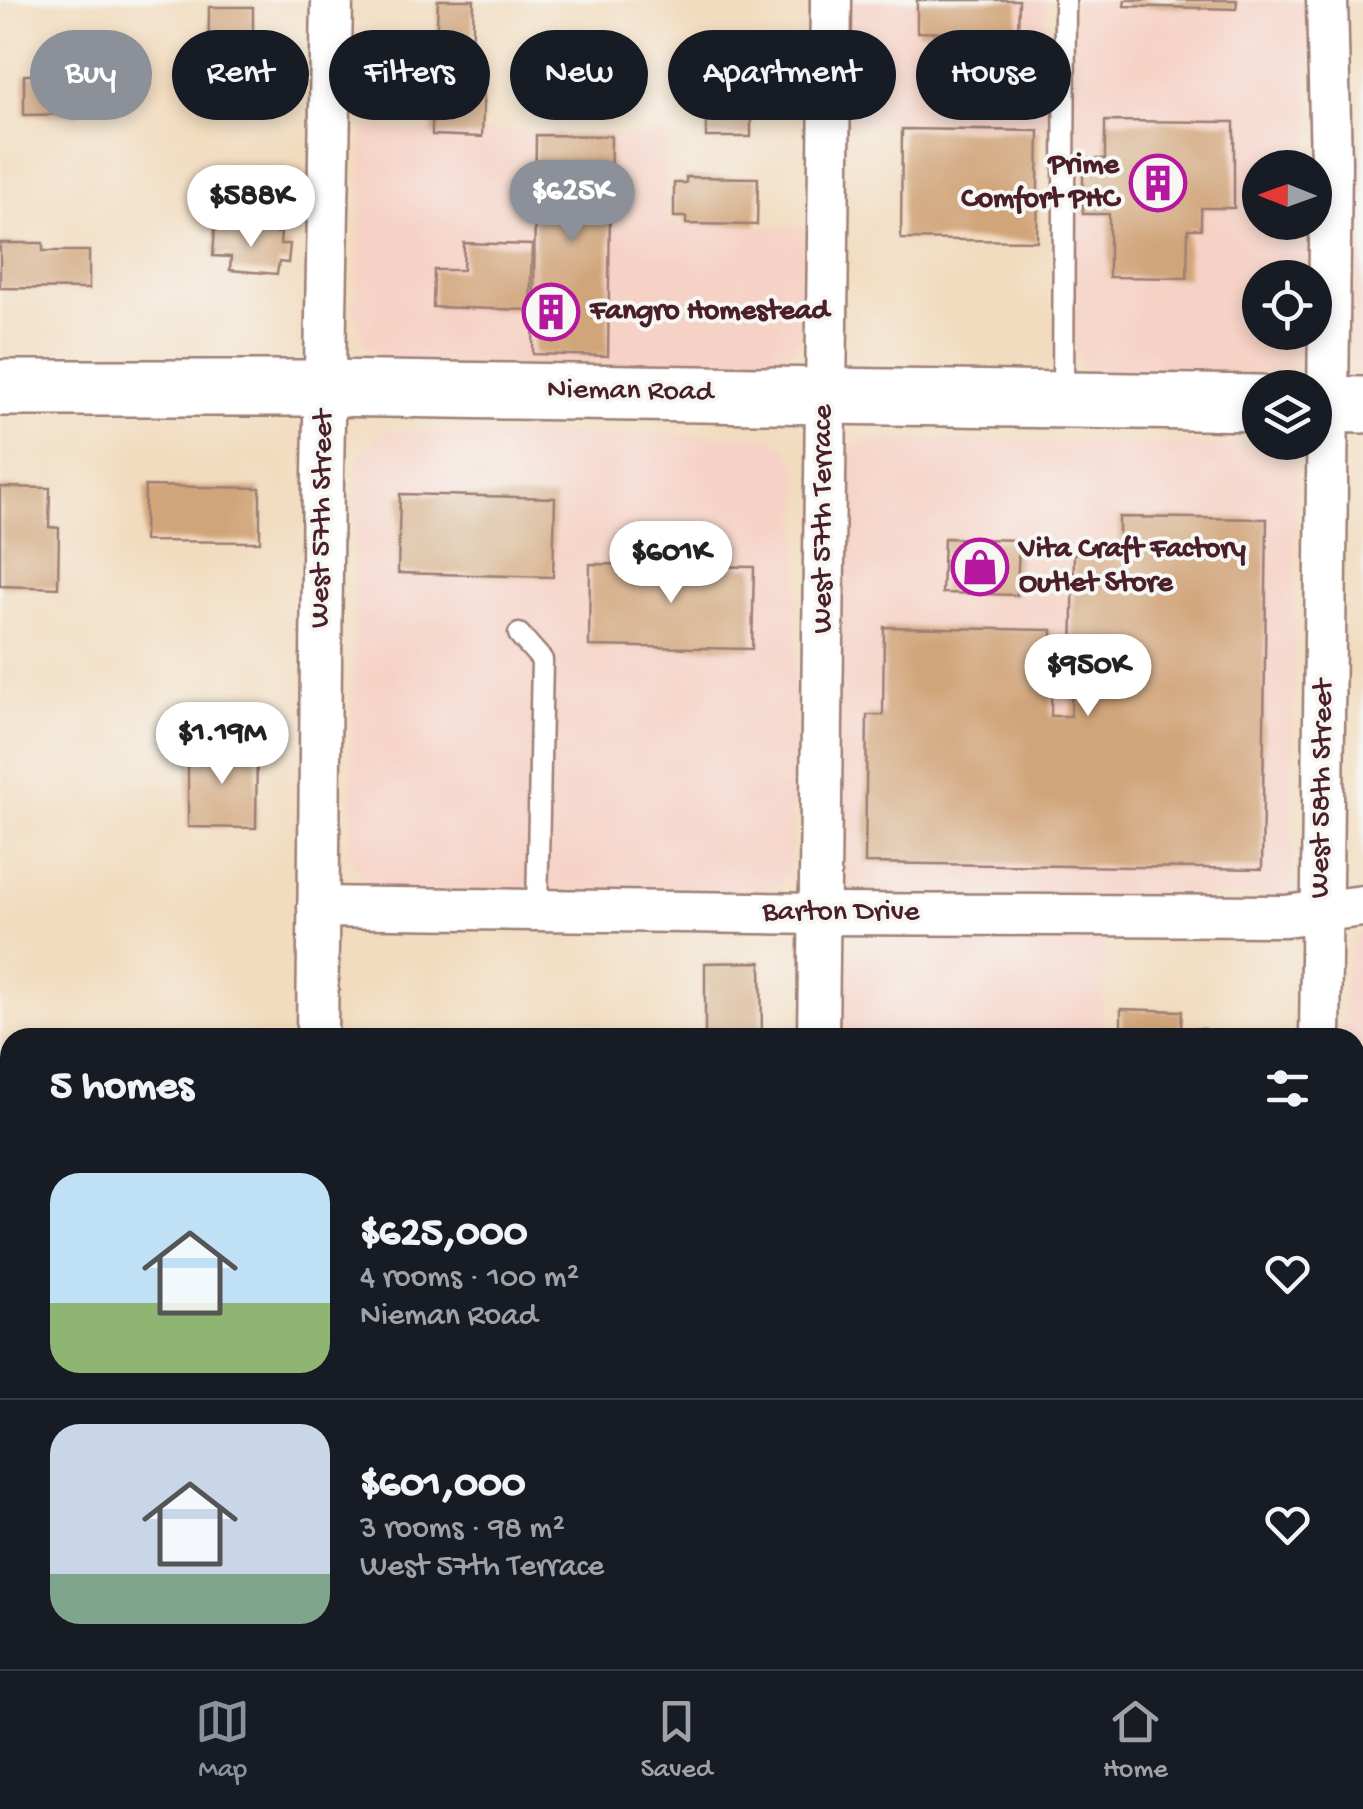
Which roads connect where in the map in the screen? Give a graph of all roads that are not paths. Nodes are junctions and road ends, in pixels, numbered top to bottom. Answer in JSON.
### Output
{"nodes":[{"id":1,"x":332,"y":0,"type":"edge"},
{"id":2,"x":831,"y":0,"type":"edge"},
{"id":3,"x":1065,"y":0,"type":"edge"},
{"id":4,"x":1327,"y":0,"type":"edge"},
{"id":5,"x":0,"y":388,"type":"edge"},
{"id":6,"x":325,"y":388,"type":"junction"},
{"id":7,"x":824,"y":395,"type":"junction"},
{"id":8,"x":1063,"y":399,"type":"junction"},
{"id":9,"x":1242,"y":402,"type":"edge"},
{"id":10,"x":1335,"y":404,"type":"edge"},
{"id":11,"x":520,"y":634,"type":"dead end"},
{"id":12,"x":1363,"y":906,"type":"edge"},
{"id":13,"x":318,"y":908,"type":"junction"},
{"id":14,"x":537,"y":910,"type":"junction"},
{"id":15,"x":1322,"y":911,"type":"junction"},
{"id":16,"x":820,"y":914,"type":"junction"},
{"id":17,"x":318,"y":1028,"type":"edge"},
{"id":18,"x":818,"y":1028,"type":"edge"},
{"id":19,"x":1320,"y":1028,"type":"edge"}],
"edges":[{"from":1,"to":6,"type":"street","name":"West 57th Street"},
{"from":2,"to":7,"type":"street","name":"West 57th Terrace"},
{"from":3,"to":8,"type":"lane"},
{"from":4,"to":10,"type":"street","name":"West 58th Street"},
{"from":5,"to":6,"type":"main road","name":"Nieman Road"},
{"from":6,"to":7,"type":"main road","name":"Nieman Road"},
{"from":6,"to":13,"type":"street","name":"West 57th Street"},
{"from":7,"to":8,"type":"main road","name":"Nieman Road"},
{"from":7,"to":16,"type":"street","name":"West 57th Terrace"},
{"from":8,"to":9,"type":"main road","name":"Nieman Road"},
{"from":10,"to":15,"type":"street","name":"West 58th Street"},
{"from":11,"to":14,"type":"lane"},
{"from":12,"to":15,"type":"street","name":"Barton Drive"},
{"from":13,"to":14,"type":"street","name":"Barton Drive"},
{"from":13,"to":17,"type":"street","name":"West 57th Street"},
{"from":14,"to":16,"type":"street","name":"Barton Drive"},
{"from":15,"to":16,"type":"street","name":"Barton Drive"},
{"from":15,"to":19,"type":"street","name":"West 58th Street"},
{"from":16,"to":18,"type":"street","name":"West 57th Terrace"}]}
